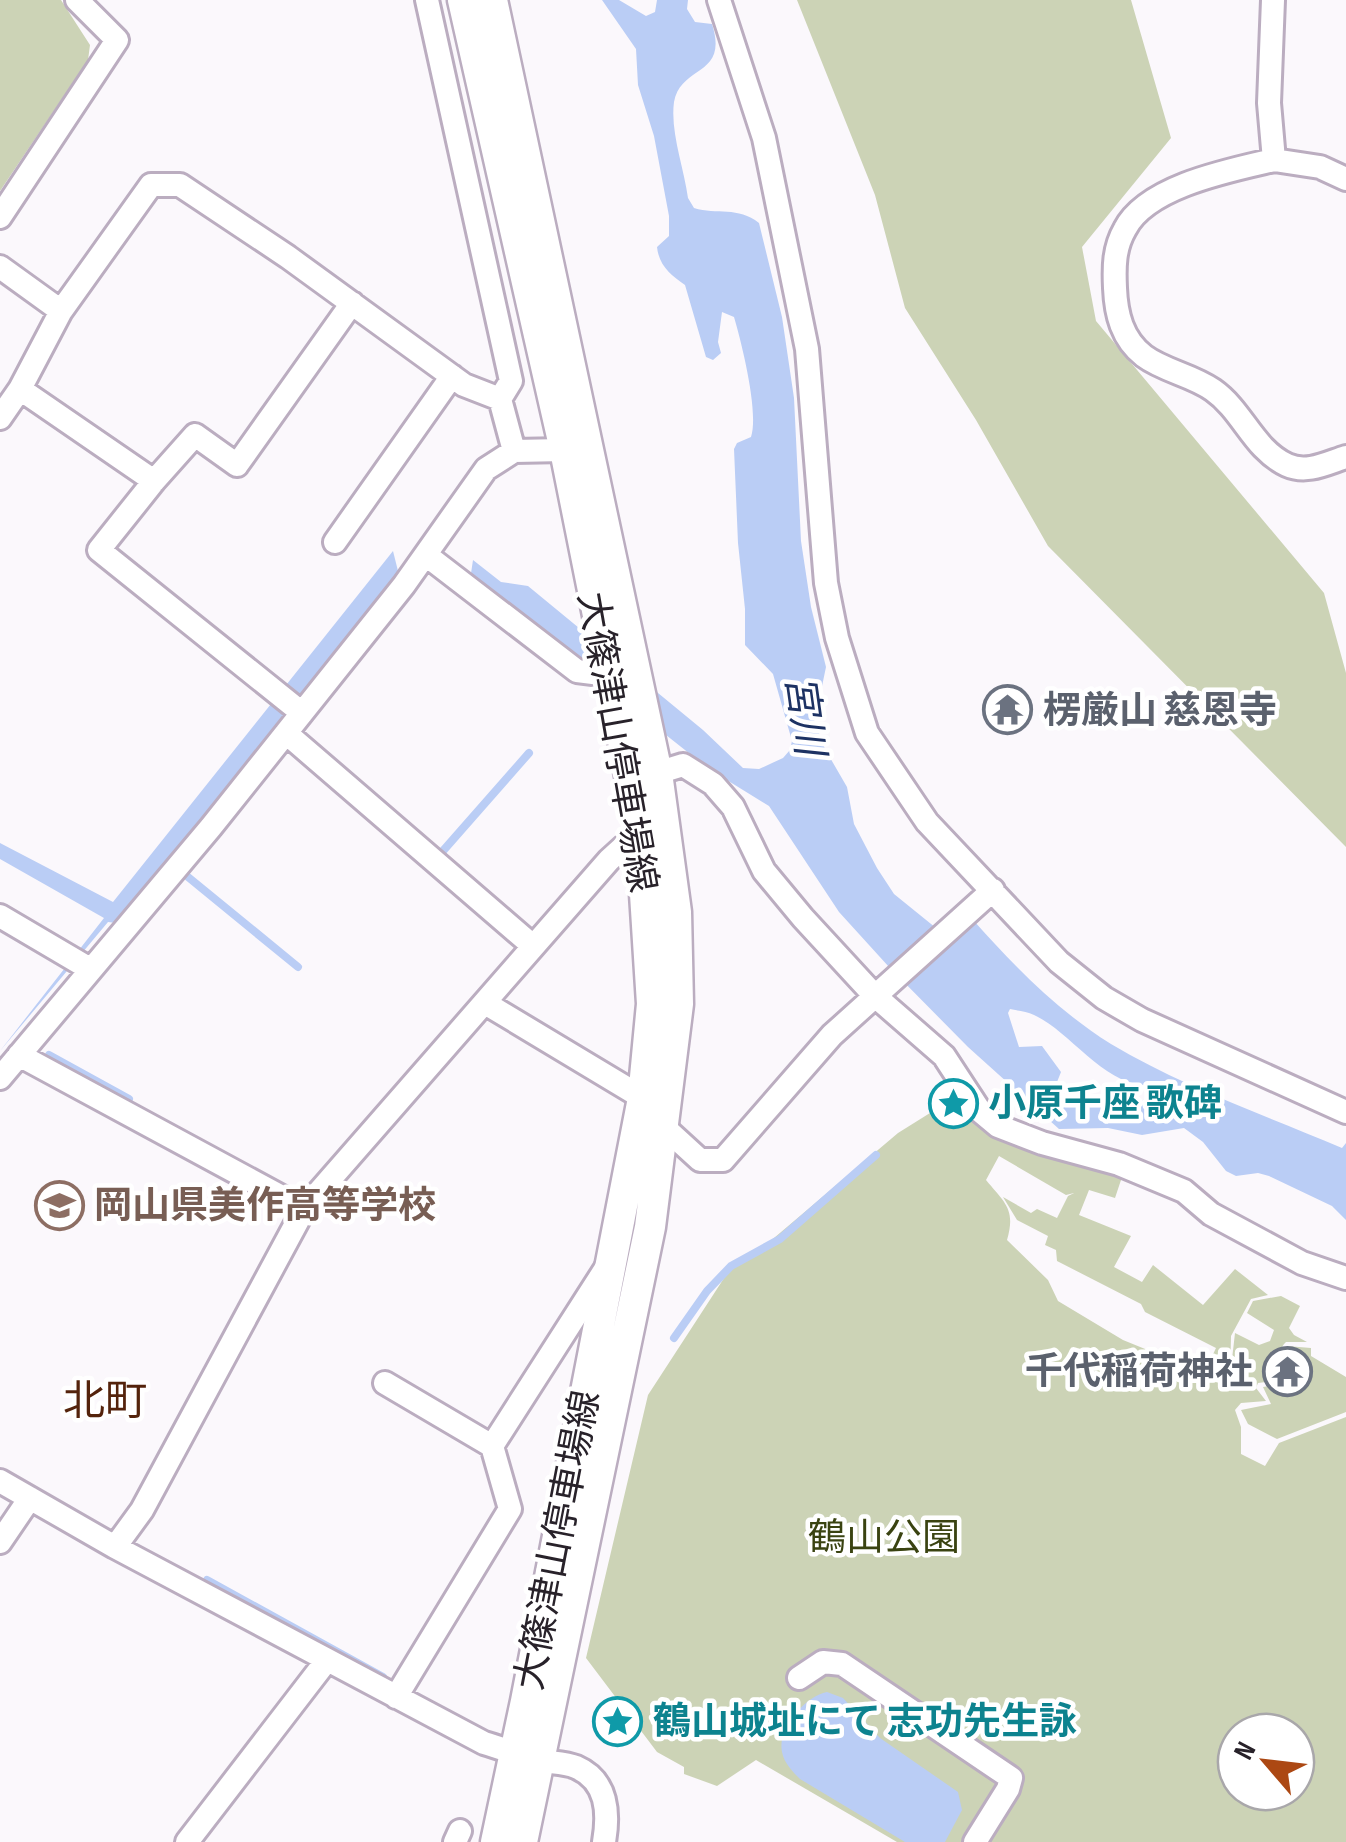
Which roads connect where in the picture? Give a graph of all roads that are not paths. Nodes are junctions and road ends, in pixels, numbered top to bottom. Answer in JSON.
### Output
{"nodes":[{"id":1,"x":77,"y":0,"type":"edge"},
{"id":2,"x":427,"y":0,"type":"edge"},
{"id":3,"x":462,"y":0,"type":"edge"},
{"id":4,"x":492,"y":0,"type":"edge"},
{"id":5,"x":719,"y":0,"type":"edge"},
{"id":6,"x":1273,"y":0,"type":"edge"},
{"id":7,"x":1274,"y":160,"type":"junction"},
{"id":8,"x":1346,"y":178,"type":"edge"},
{"id":9,"x":0,"y":217,"type":"edge"},
{"id":10,"x":0,"y":266,"type":"edge"},
{"id":11,"x":352,"y":303,"type":"junction"},
{"id":12,"x":61,"y":310,"type":"junction"},
{"id":13,"x":452,"y":376,"type":"junction"},
{"id":14,"x":20,"y":389,"type":"junction"},
{"id":15,"x":500,"y":398,"type":"junction"},
{"id":16,"x":0,"y":418,"type":"edge"},
{"id":17,"x":514,"y":450,"type":"junction"},
{"id":18,"x":565,"y":450,"type":"junction"},
{"id":19,"x":1346,"y":456,"type":"edge"},
{"id":20,"x":154,"y":481,"type":"junction"},
{"id":21,"x":334,"y":542,"type":"dead end"},
{"id":22,"x":426,"y":555,"type":"junction"},
{"id":23,"x":609,"y":675,"type":"junction"},
{"id":24,"x":302,"y":713,"type":"junction"},
{"id":25,"x":286,"y":733,"type":"junction"},
{"id":26,"x":658,"y":773,"type":"junction"},
{"id":27,"x":641,"y":831,"type":"junction"},
{"id":28,"x":986,"y":896,"type":"junction"},
{"id":29,"x":0,"y":916,"type":"edge"},
{"id":30,"x":533,"y":946,"type":"junction"},
{"id":31,"x":90,"y":969,"type":"junction"},
{"id":32,"x":877,"y":993,"type":"junction"},
{"id":33,"x":486,"y":1003,"type":"junction"},
{"id":34,"x":19,"y":1055,"type":"junction"},
{"id":35,"x":0,"y":1078,"type":"edge"},
{"id":36,"x":643,"y":1098,"type":"junction"},
{"id":37,"x":1346,"y":1112,"type":"edge"},
{"id":38,"x":665,"y":1128,"type":"junction"},
{"id":39,"x":304,"y":1209,"type":"junction"},
{"id":40,"x":612,"y":1259,"type":"junction"},
{"id":41,"x":1346,"y":1278,"type":"edge"},
{"id":42,"x":385,"y":1384,"type":"dead end"},
{"id":43,"x":492,"y":1446,"type":"junction"},
{"id":44,"x":0,"y":1481,"type":"edge"},
{"id":45,"x":30,"y":1498,"type":"junction"},
{"id":46,"x":0,"y":1542,"type":"edge"},
{"id":47,"x":116,"y":1546,"type":"junction"},
{"id":48,"x":327,"y":1660,"type":"junction"},
{"id":49,"x":798,"y":1678,"type":"dead end"},
{"id":50,"x":396,"y":1697,"type":"junction"},
{"id":51,"x":527,"y":1757,"type":"junction"},
{"id":52,"x":188,"y":1842,"type":"edge"},
{"id":53,"x":496,"y":1842,"type":"edge"},
{"id":54,"x":522,"y":1842,"type":"edge"},
{"id":55,"x":604,"y":1842,"type":"edge"},
{"id":56,"x":975,"y":1842,"type":"edge"}],
"edges":[{"from":1,"to":9,"type":"street"},
{"from":2,"to":15,"type":"street"},
{"from":3,"to":18,"type":"main road","name":"大篠津山停車場線"},
{"from":4,"to":26,"type":"main road","name":"大篠津山停車場線"},
{"from":5,"to":28,"type":"street"},
{"from":6,"to":7,"type":"street"},
{"from":7,"to":8,"type":"street"},
{"from":7,"to":19,"type":"street"},
{"from":10,"to":12,"type":"street"},
{"from":11,"to":12,"type":"street"},
{"from":11,"to":13,"type":"street"},
{"from":11,"to":20,"type":"street"},
{"from":12,"to":14,"type":"street"},
{"from":13,"to":15,"type":"street"},
{"from":13,"to":21,"type":"street"},
{"from":14,"to":16,"type":"street"},
{"from":14,"to":20,"type":"street"},
{"from":15,"to":17,"type":"street"},
{"from":17,"to":18,"type":"street"},
{"from":17,"to":22,"type":"street"},
{"from":18,"to":23,"type":"main road","name":"大篠津山停車場線"},
{"from":20,"to":24,"type":"street"},
{"from":22,"to":23,"type":"street"},
{"from":22,"to":24,"type":"street"},
{"from":23,"to":27,"type":"main road","name":"大篠津山停車場線"},
{"from":24,"to":25,"type":"street"},
{"from":25,"to":30,"type":"street"},
{"from":25,"to":31,"type":"street"},
{"from":26,"to":32,"type":"street"},
{"from":26,"to":38,"type":"main road","name":"大篠津山停車場線"},
{"from":27,"to":30,"type":"street"},
{"from":27,"to":36,"type":"main road","name":"大篠津山停車場線"},
{"from":28,"to":32,"type":"street"},
{"from":28,"to":37,"type":"street"},
{"from":29,"to":31,"type":"street"},
{"from":30,"to":33,"type":"street"},
{"from":31,"to":34,"type":"street"},
{"from":32,"to":38,"type":"street"},
{"from":32,"to":41,"type":"street"},
{"from":33,"to":36,"type":"street"},
{"from":33,"to":39,"type":"street"},
{"from":34,"to":35,"type":"street"},
{"from":34,"to":39,"type":"street"},
{"from":36,"to":40,"type":"main road","name":"大篠津山停車場線"},
{"from":38,"to":51,"type":"main road","name":"大篠津山停車場線"},
{"from":39,"to":47,"type":"street"},
{"from":40,"to":43,"type":"street"},
{"from":40,"to":51,"type":"main road","name":"大篠津山停車場線"},
{"from":42,"to":43,"type":"street"},
{"from":43,"to":50,"type":"street"},
{"from":44,"to":45,"type":"street"},
{"from":45,"to":46,"type":"street"},
{"from":45,"to":47,"type":"street"},
{"from":47,"to":48,"type":"street"},
{"from":48,"to":50,"type":"street"},
{"from":48,"to":52,"type":"street"},
{"from":49,"to":56,"type":"street"},
{"from":50,"to":51,"type":"street"},
{"from":51,"to":53,"type":"main road","name":"大篠津山停車場線"},
{"from":51,"to":54,"type":"main road","name":"大篠津山停車場線"},
{"from":51,"to":55,"type":"street"}]}
